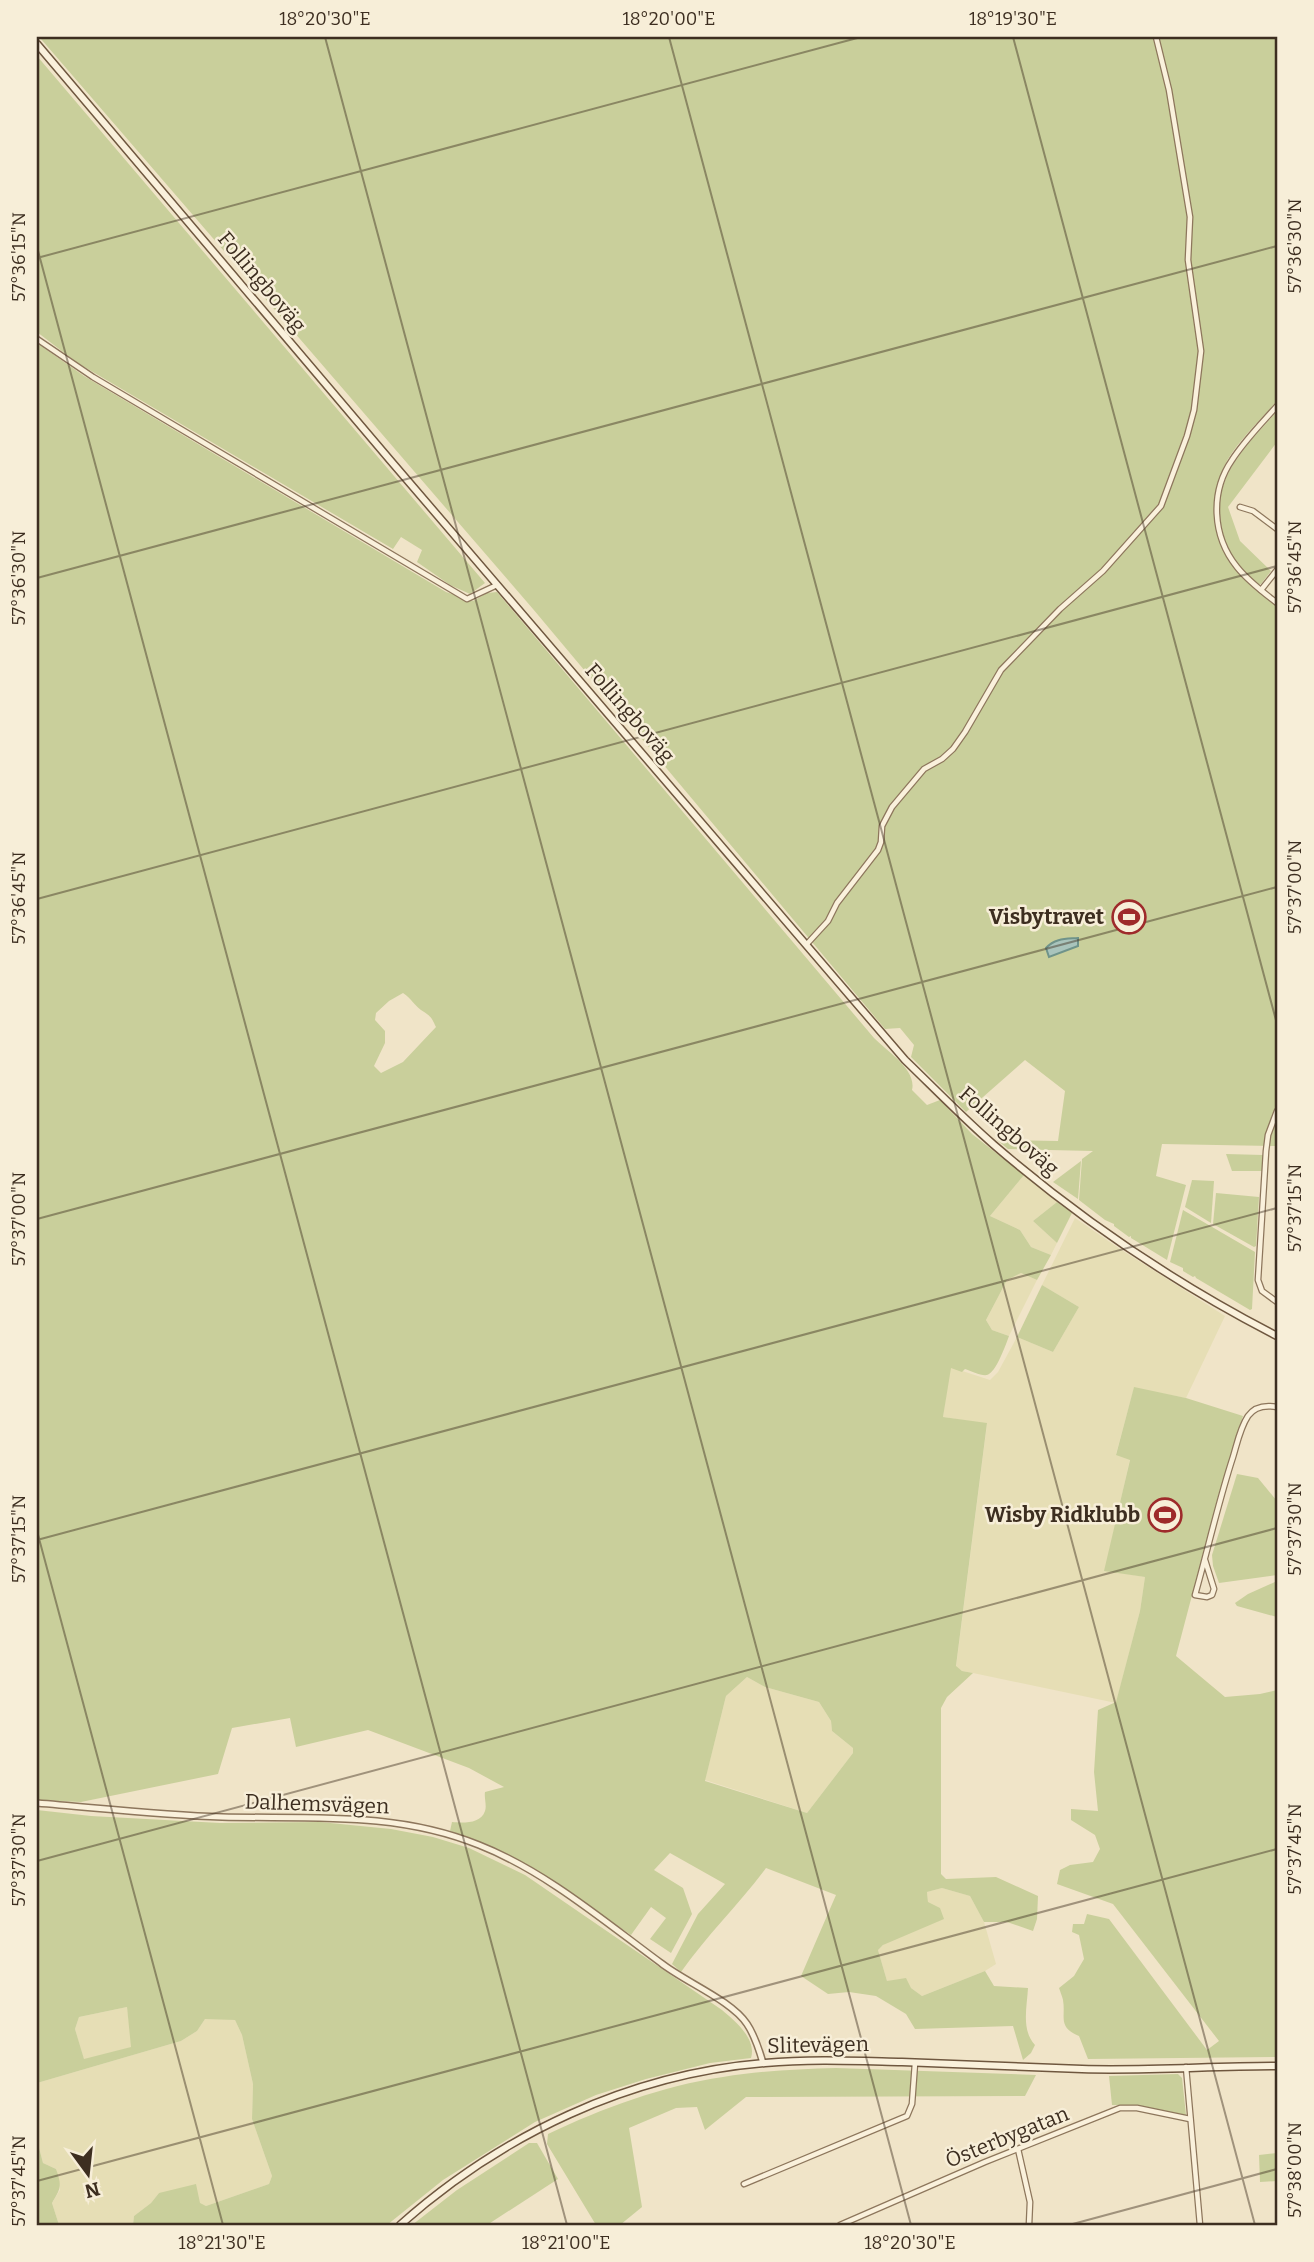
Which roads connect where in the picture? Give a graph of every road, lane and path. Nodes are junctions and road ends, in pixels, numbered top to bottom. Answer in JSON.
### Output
{"nodes":[{"id":1,"x":1156,"y":37,"type":"edge"},
{"id":2,"x":37,"y":44,"type":"edge"},
{"id":3,"x":37,"y":339,"type":"edge"},
{"id":4,"x":1277,"y":406,"type":"edge"},
{"id":5,"x":1240,"y":506,"type":"dead end"},
{"id":6,"x":1277,"y":529,"type":"edge"},
{"id":7,"x":1277,"y":570,"type":"edge"},
{"id":8,"x":497,"y":585,"type":"junction"},
{"id":9,"x":1261,"y":590,"type":"junction"},
{"id":10,"x":1277,"y":603,"type":"edge"},
{"id":11,"x":806,"y":944,"type":"junction"},
{"id":12,"x":1277,"y":1111,"type":"edge"},
{"id":13,"x":1277,"y":1302,"type":"edge"},
{"id":14,"x":1277,"y":1338,"type":"edge"},
{"id":15,"x":1277,"y":1407,"type":"edge"},
{"id":16,"x":1205,"y":1560,"type":"junction"},
{"id":17,"x":37,"y":1803,"type":"edge"},
{"id":18,"x":763,"y":2063,"type":"junction"},
{"id":19,"x":915,"y":2063,"type":"junction"},
{"id":20,"x":1277,"y":2066,"type":"edge"},
{"id":21,"x":1186,"y":2067,"type":"junction"},
{"id":22,"x":1191,"y":2119,"type":"junction"},
{"id":23,"x":1018,"y":2149,"type":"junction"},
{"id":24,"x":744,"y":2183,"type":"dead end"},
{"id":25,"x":400,"y":2225,"type":"edge"},
{"id":26,"x":840,"y":2225,"type":"edge"},
{"id":27,"x":1029,"y":2225,"type":"edge"},
{"id":28,"x":1200,"y":2225,"type":"edge"}],
"edges":[{"from":1,"to":11,"type":"street"},
{"from":2,"to":8,"type":"main road","name":"Follingboväg"},
{"from":3,"to":8,"type":"street"},
{"from":4,"to":9,"type":"street"},
{"from":5,"to":6,"type":"street"},
{"from":7,"to":9,"type":"street"},
{"from":8,"to":11,"type":"main road","name":"Follingboväg"},
{"from":9,"to":10,"type":"street"},
{"from":11,"to":14,"type":"main road","name":"Follingboväg"},
{"from":12,"to":13,"type":"street"},
{"from":15,"to":16,"type":"street"},
{"from":16,"to":16,"type":"street"},
{"from":17,"to":18,"type":"street","name":"Dalhemsvägen"},
{"from":18,"to":19,"type":"main road","name":"Slitevägen"},
{"from":18,"to":25,"type":"main road","name":"Slitevägen"},
{"from":19,"to":21,"type":"main road","name":"Slitevägen"},
{"from":19,"to":24,"type":"street"},
{"from":20,"to":21,"type":"main road","name":"Slitevägen"},
{"from":21,"to":22,"type":"street"},
{"from":22,"to":23,"type":"street","name":"Österbygatan"},
{"from":22,"to":28,"type":"street"},
{"from":23,"to":26,"type":"street","name":"Österbygatan"},
{"from":23,"to":27,"type":"street"}]}
